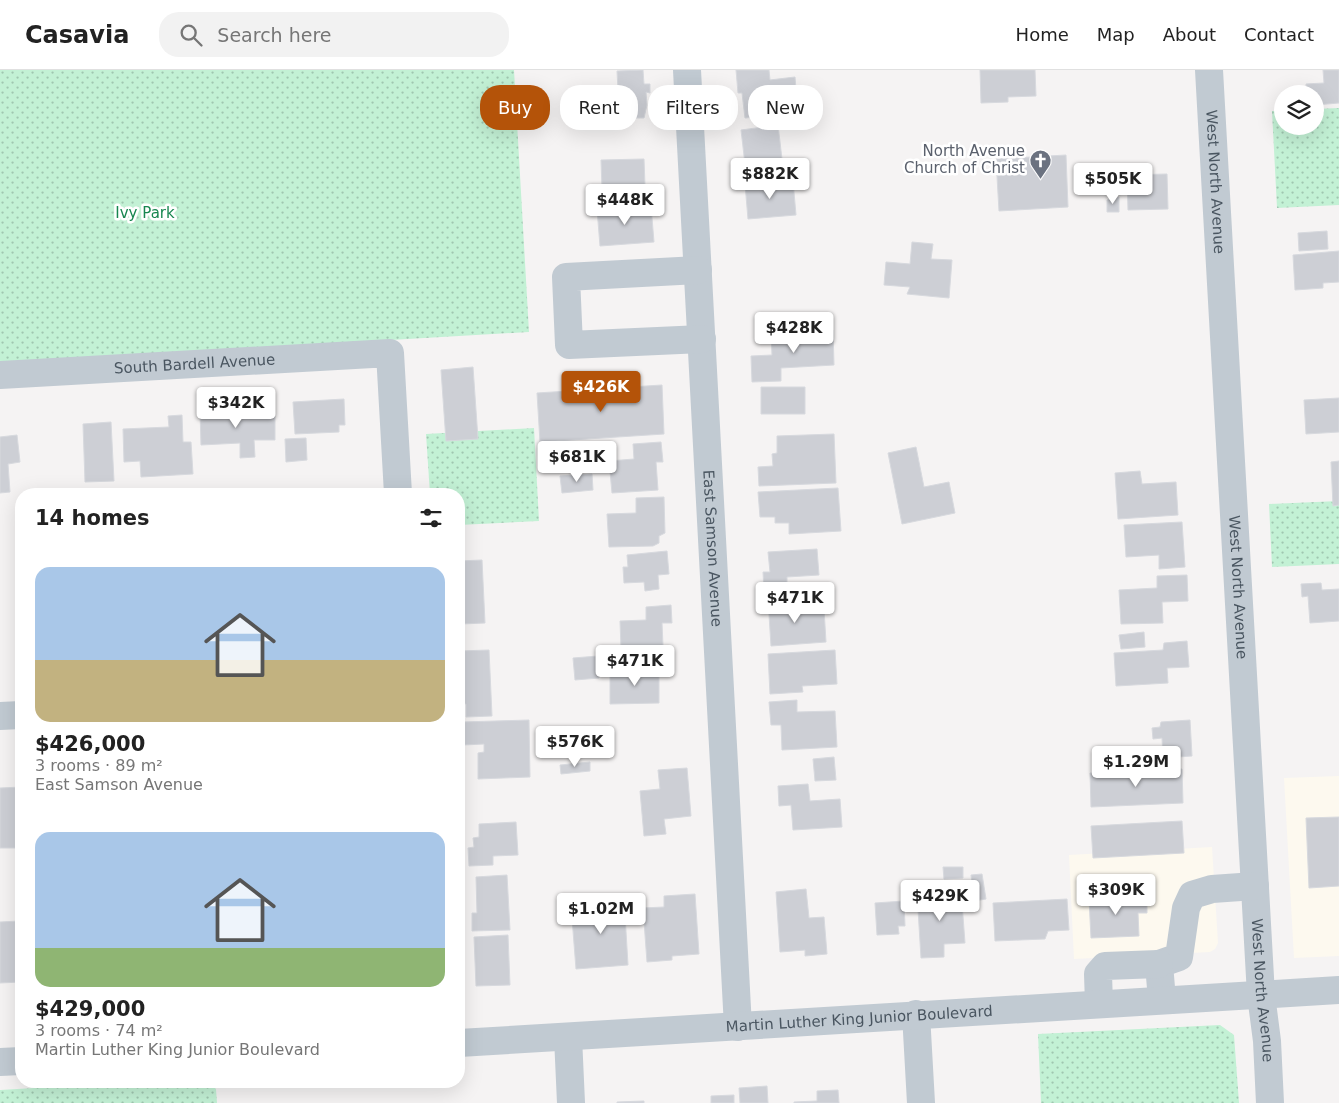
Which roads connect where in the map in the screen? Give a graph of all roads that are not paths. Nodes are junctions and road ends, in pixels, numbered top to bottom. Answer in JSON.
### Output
{"nodes":[{"id":1,"x":687,"y":70,"type":"edge"},
{"id":2,"x":1209,"y":70,"type":"edge"},
{"id":3,"x":698,"y":270,"type":"junction"},
{"id":4,"x":702,"y":338,"type":"junction"},
{"id":5,"x":0,"y":375,"type":"edge"},
{"id":6,"x":398,"y":488,"type":"edge"},
{"id":7,"x":15,"y":715,"type":"edge"},
{"id":8,"x":0,"y":716,"type":"edge"},
{"id":9,"x":1255,"y":886,"type":"junction"},
{"id":10,"x":1159,"y":964,"type":"junction"},
{"id":11,"x":1339,"y":990,"type":"edge"},
{"id":12,"x":1261,"y":995,"type":"junction"},
{"id":13,"x":1162,"y":1000,"type":"junction"},
{"id":14,"x":1099,"y":1004,"type":"junction"},
{"id":15,"x":916,"y":1014,"type":"junction"},
{"id":16,"x":738,"y":1027,"type":"junction"},
{"id":17,"x":568,"y":1037,"type":"junction"},
{"id":18,"x":465,"y":1043,"type":"edge"},
{"id":19,"x":15,"y":1061,"type":"edge"},
{"id":20,"x":0,"y":1062,"type":"edge"},
{"id":21,"x":571,"y":1103,"type":"edge"},
{"id":22,"x":921,"y":1103,"type":"edge"},
{"id":23,"x":1270,"y":1103,"type":"edge"}],
"edges":[{"from":1,"to":3,"type":"street","name":"East Samson Avenue"},
{"from":2,"to":9,"type":"street","name":"West North Avenue"},
{"from":3,"to":4,"type":"street","name":"East Samson Avenue"},
{"from":3,"to":4,"type":"street"},
{"from":4,"to":16,"type":"street","name":"East Samson Avenue"},
{"from":5,"to":6,"type":"street","name":"South Bardell Avenue"},
{"from":7,"to":8,"type":"street"},
{"from":9,"to":10,"type":"street"},
{"from":9,"to":12,"type":"street","name":"West North Avenue"},
{"from":10,"to":13,"type":"street"},
{"from":10,"to":14,"type":"street"},
{"from":11,"to":12,"type":"street","name":"Martin Luther King Junior Boulevard"},
{"from":12,"to":13,"type":"street","name":"Martin Luther King Junior Boulevard"},
{"from":12,"to":23,"type":"street","name":"West North Avenue"},
{"from":13,"to":14,"type":"street","name":"Martin Luther King Junior Boulevard"},
{"from":14,"to":15,"type":"street","name":"Martin Luther King Junior Boulevard"},
{"from":15,"to":16,"type":"street","name":"Martin Luther King Junior Boulevard"},
{"from":15,"to":22,"type":"street"},
{"from":16,"to":17,"type":"street","name":"Martin Luther King Junior Boulevard"},
{"from":17,"to":18,"type":"street","name":"Martin Luther King Junior Boulevard"},
{"from":17,"to":21,"type":"street"},
{"from":19,"to":20,"type":"street"}]}
